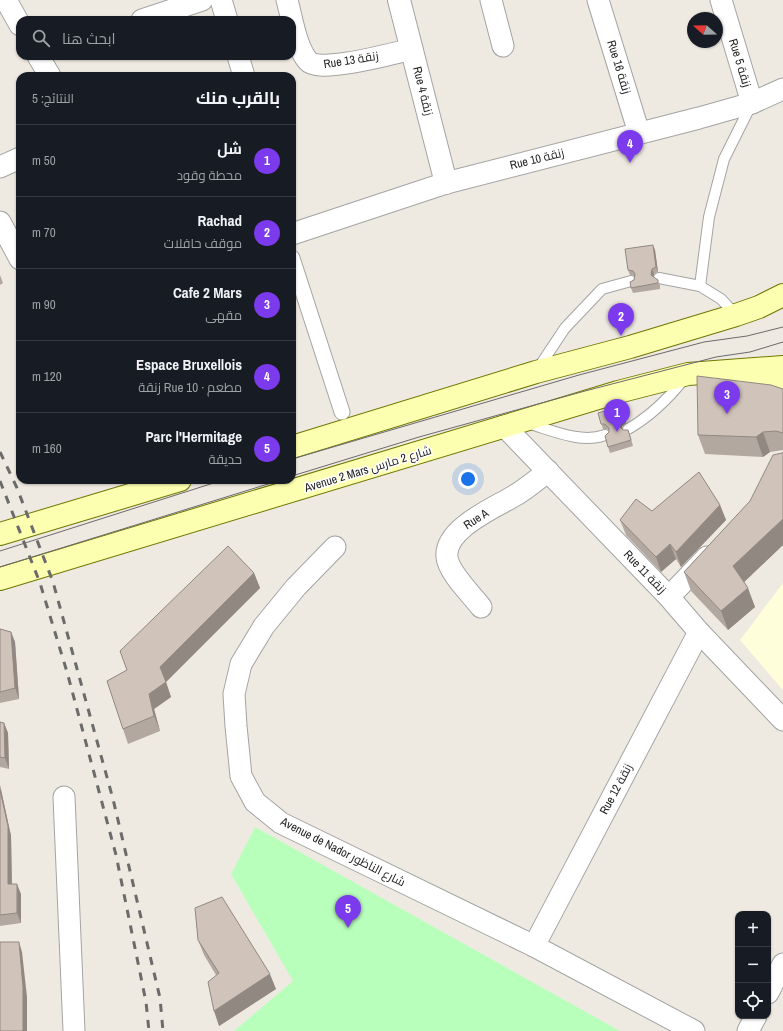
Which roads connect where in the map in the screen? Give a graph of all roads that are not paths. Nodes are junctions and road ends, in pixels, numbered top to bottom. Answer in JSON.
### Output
{"nodes":[{"id":1,"x":6,"y":0,"type":"edge"},
{"id":2,"x":202,"y":0,"type":"edge"},
{"id":3,"x":221,"y":0,"type":"edge"},
{"id":4,"x":287,"y":0,"type":"edge"},
{"id":5,"x":399,"y":0,"type":"edge"},
{"id":6,"x":491,"y":0,"type":"edge"},
{"id":7,"x":598,"y":0,"type":"edge"},
{"id":8,"x":721,"y":0,"type":"edge"},
{"id":9,"x":154,"y":16,"type":"edge"},
{"id":10,"x":226,"y":16,"type":"edge"},
{"id":11,"x":292,"y":16,"type":"edge"},
{"id":12,"x":16,"y":18,"type":"edge"},
{"id":13,"x":296,"y":32,"type":"edge"},
{"id":14,"x":502,"y":46,"type":"dead end"},
{"id":15,"x":412,"y":49,"type":"junction"},
{"id":16,"x":40,"y":60,"type":"edge"},
{"id":17,"x":239,"y":60,"type":"edge"},
{"id":18,"x":48,"y":72,"type":"edge"},
{"id":19,"x":243,"y":72,"type":"edge"},
{"id":20,"x":783,"y":89,"type":"edge"},
{"id":21,"x":752,"y":103,"type":"junction"},
{"id":22,"x":639,"y":133,"type":"junction"},
{"id":23,"x":16,"y":160,"type":"edge"},
{"id":24,"x":0,"y":167,"type":"edge"},
{"id":25,"x":446,"y":183,"type":"junction"},
{"id":26,"x":0,"y":222,"type":"edge"},
{"id":27,"x":296,"y":233,"type":"edge"},
{"id":28,"x":16,"y":252,"type":"edge"},
{"id":29,"x":296,"y":270,"type":"edge"},
{"id":30,"x":659,"y":278,"type":"dead end"},
{"id":31,"x":631,"y":280,"type":"edge"},
{"id":32,"x":700,"y":286,"type":"junction"},
{"id":33,"x":780,"y":299,"type":"edge"},
{"id":34,"x":736,"y":315,"type":"junction"},
{"id":35,"x":783,"y":367,"type":"edge"},
{"id":36,"x":536,"y":372,"type":"junction"},
{"id":37,"x":714,"y":373,"type":"junction"},
{"id":38,"x":688,"y":374,"type":"junction"},
{"id":39,"x":783,"y":384,"type":"edge"},
{"id":40,"x":342,"y":412,"type":"dead end"},
{"id":41,"x":512,"y":424,"type":"junction"},
{"id":42,"x":628,"y":429,"type":"edge"},
{"id":43,"x":605,"y":435,"type":"edge"},
{"id":44,"x":296,"y":446,"type":"edge"},
{"id":45,"x":548,"y":471,"type":"junction"},
{"id":46,"x":167,"y":484,"type":"edge"},
{"id":47,"x":0,"y":534,"type":"edge"},
{"id":48,"x":723,"y":541,"type":"edge"},
{"id":49,"x":335,"y":547,"type":"dead end"},
{"id":50,"x":0,"y":579,"type":"edge"},
{"id":51,"x":669,"y":596,"type":"junction"},
{"id":52,"x":481,"y":607,"type":"dead end"},
{"id":53,"x":699,"y":632,"type":"junction"},
{"id":54,"x":783,"y":720,"type":"edge"},
{"id":55,"x":64,"y":797,"type":"dead end"},
{"id":56,"x":534,"y":946,"type":"junction"},
{"id":57,"x":783,"y":964,"type":"edge"},
{"id":58,"x":771,"y":987,"type":"edge"},
{"id":59,"x":754,"y":1019,"type":"edge"},
{"id":60,"x":74,"y":1031,"type":"edge"},
{"id":61,"x":694,"y":1031,"type":"edge"},
{"id":62,"x":748,"y":1031,"type":"edge"}],
"edges":[{"from":1,"to":12,"type":"street"},
{"from":2,"to":9,"type":"street"},
{"from":3,"to":10,"type":"street"},
{"from":4,"to":11,"type":"street","name":"Rue 13 زنقة"},
{"from":5,"to":15,"type":"street","name":"Rue 4 زنقة"},
{"from":6,"to":14,"type":"street"},
{"from":7,"to":22,"type":"street","name":"Rue 16 زنقة"},
{"from":8,"to":21,"type":"street","name":"Rue 5 زنقة"},
{"from":13,"to":15,"type":"street","name":"Rue 13 زنقة"},
{"from":15,"to":25,"type":"street","name":"Rue 4 زنقة"},
{"from":16,"to":18,"type":"street"},
{"from":17,"to":19,"type":"street"},
{"from":20,"to":21,"type":"street","name":"Rue 10 زنقة"},
{"from":21,"to":22,"type":"street","name":"Rue 10 زنقة"},
{"from":21,"to":32,"type":"lane"},
{"from":22,"to":25,"type":"street","name":"Rue 10 زنقة"},
{"from":23,"to":24,"type":"street"},
{"from":25,"to":27,"type":"street","name":"Rue 10 زنقة"},
{"from":26,"to":28,"type":"street"},
{"from":29,"to":40,"type":"street"},
{"from":30,"to":32,"type":"lane"},
{"from":31,"to":36,"type":"lane"},
{"from":32,"to":34,"type":"lane"},
{"from":33,"to":34,"type":"main road"},
{"from":34,"to":36,"type":"main road"},
{"from":35,"to":37,"type":"main road"},
{"from":36,"to":44,"type":"main road"},
{"from":37,"to":38,"type":"main road","name":"Avenue 2 Mars شارع 2 مارس"},
{"from":37,"to":39,"type":"main road"},
{"from":38,"to":41,"type":"main road","name":"Avenue 2 Mars شارع 2 مارس"},
{"from":38,"to":42,"type":"lane"},
{"from":41,"to":43,"type":"lane"},
{"from":41,"to":45,"type":"street","name":"Rue 11 زنقة"},
{"from":41,"to":50,"type":"main road","name":"Avenue 2 Mars شارع 2 مارس"},
{"from":45,"to":51,"type":"street","name":"Rue 11 زنقة"},
{"from":45,"to":52,"type":"street","name":"Rue A"},
{"from":46,"to":47,"type":"main road"},
{"from":48,"to":51,"type":"street"},
{"from":49,"to":56,"type":"street","name":"Avenue de Nador شارع الناظور"},
{"from":51,"to":53,"type":"street","name":"Rue 11 زنقة"},
{"from":53,"to":54,"type":"street","name":"Rue 11 زنقة"},
{"from":53,"to":56,"type":"street","name":"Rue 12 زنقة"},
{"from":55,"to":60,"type":"street"},
{"from":56,"to":61,"type":"street","name":"Avenue de Nador شارع الناظور"},
{"from":57,"to":58,"type":"street"},
{"from":59,"to":62,"type":"street"}]}
